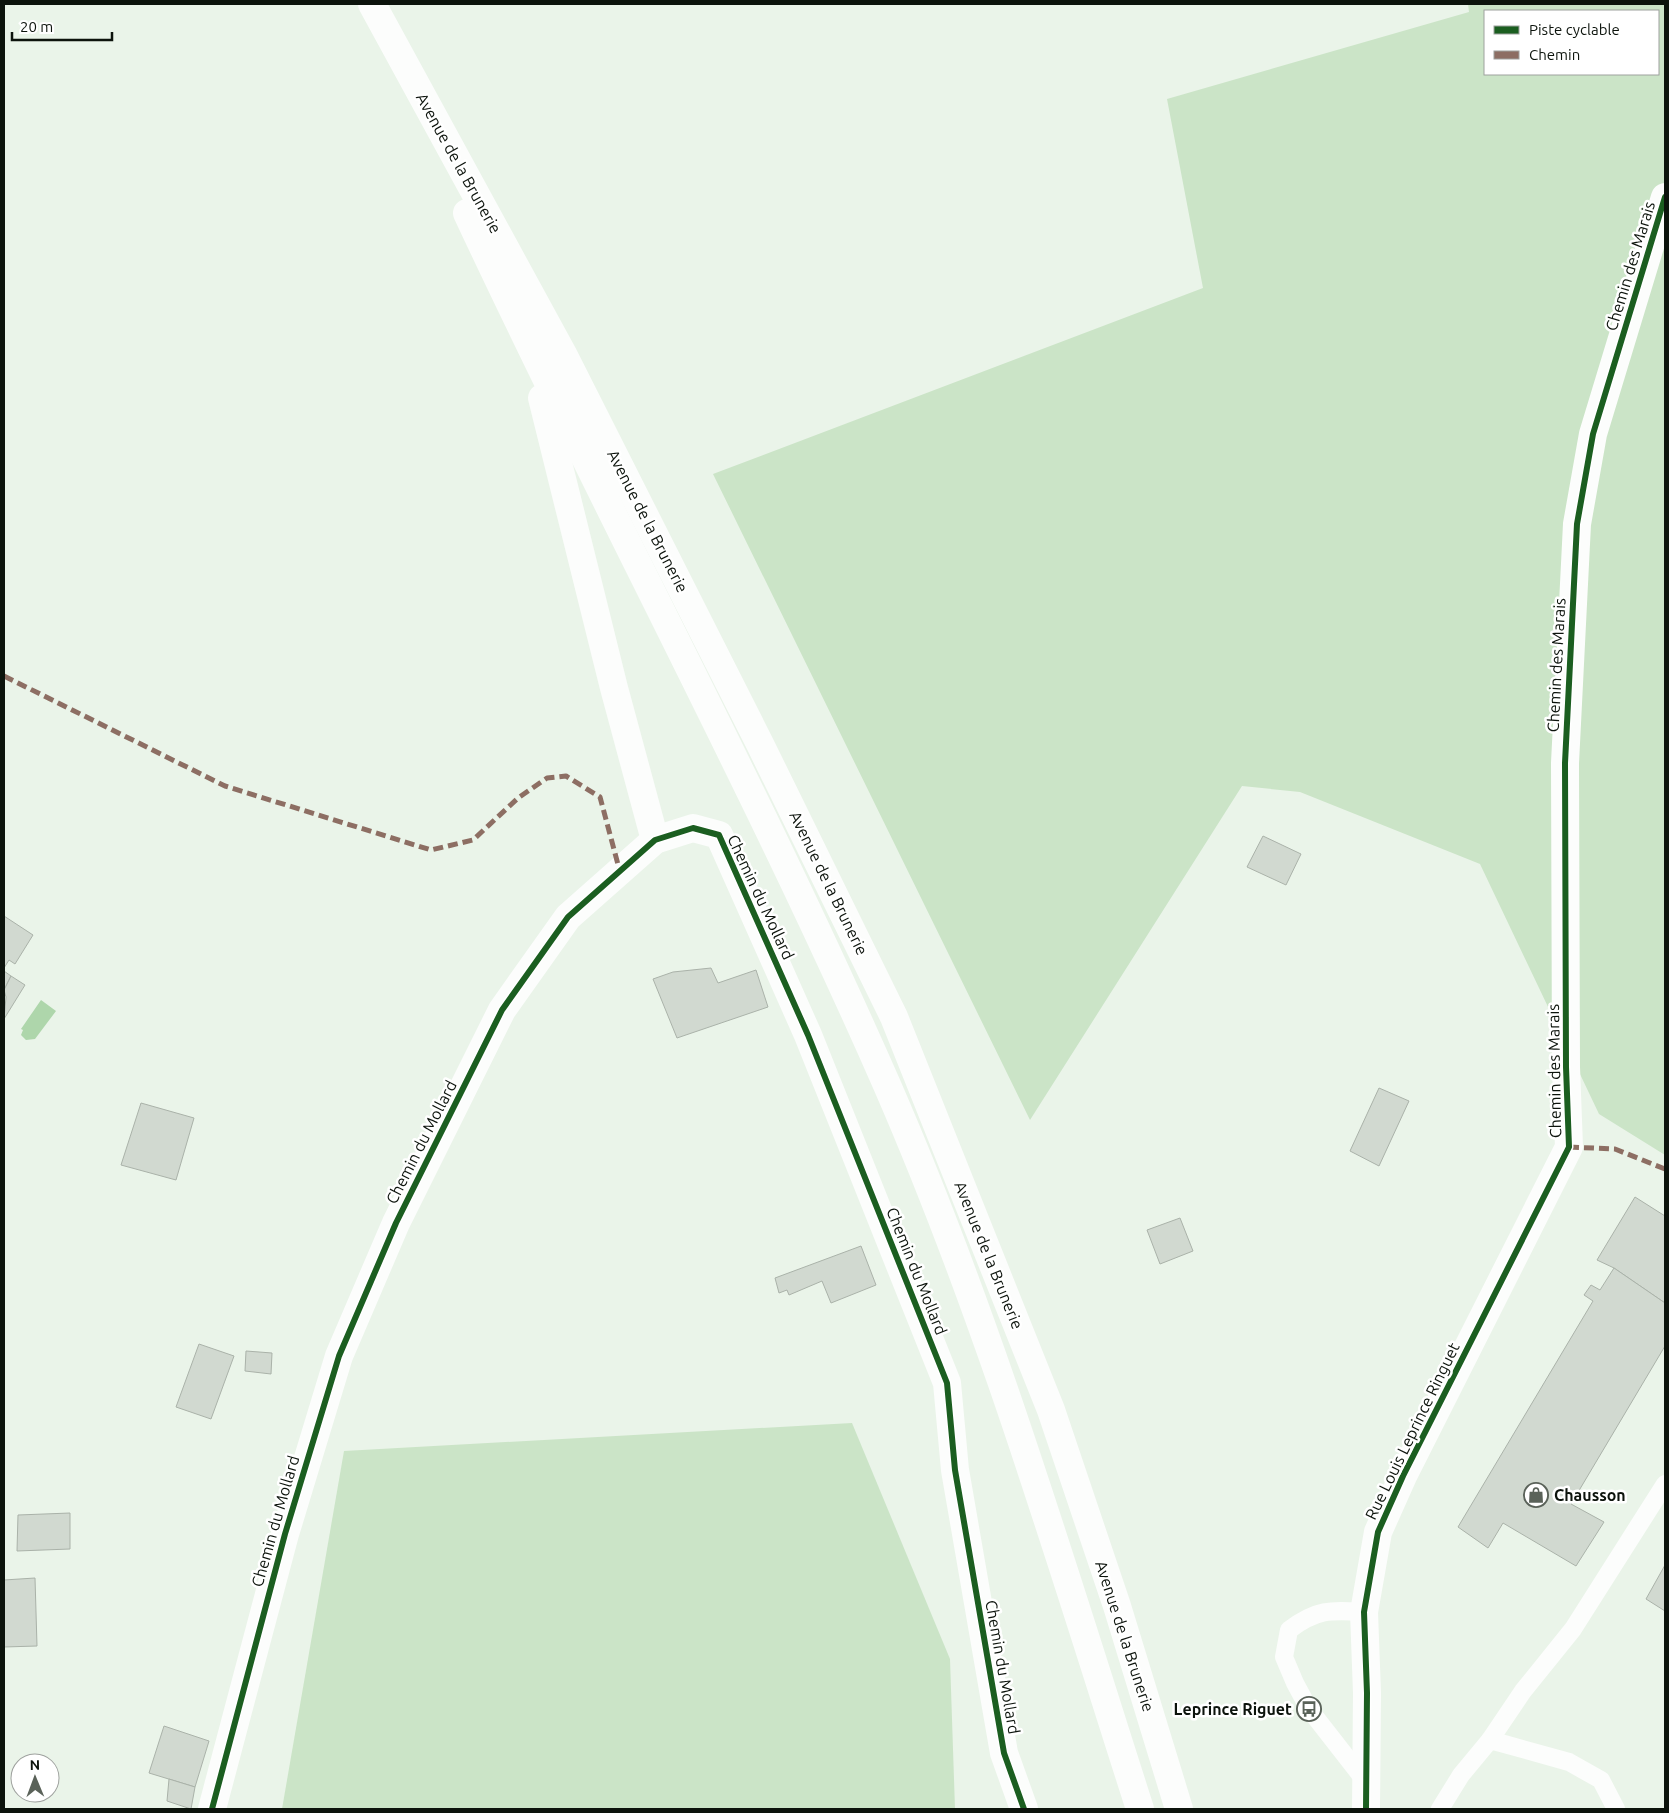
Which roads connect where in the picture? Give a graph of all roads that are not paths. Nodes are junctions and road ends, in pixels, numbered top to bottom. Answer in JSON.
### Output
{"nodes":[{"id":1,"x":371,"y":4,"type":"edge"},
{"id":2,"x":1665,"y":197,"type":"edge"},
{"id":3,"x":530,"y":348,"type":"junction"},
{"id":4,"x":655,"y":840,"type":"junction"},
{"id":5,"x":1569,"y":1147,"type":"joint"},
{"id":6,"x":1665,"y":1484,"type":"edge"},
{"id":7,"x":1364,"y":1612,"type":"junction"},
{"id":8,"x":1490,"y":1740,"type":"junction"},
{"id":9,"x":1366,"y":1782,"type":"junction"},
{"id":10,"x":212,"y":1809,"type":"edge"},
{"id":11,"x":1024,"y":1809,"type":"edge"},
{"id":12,"x":1140,"y":1809,"type":"edge"},
{"id":13,"x":1179,"y":1809,"type":"edge"},
{"id":14,"x":1366,"y":1809,"type":"edge"},
{"id":15,"x":1440,"y":1809,"type":"edge"},
{"id":16,"x":1616,"y":1809,"type":"edge"}],
"edges":[{"from":1,"to":3,"type":"main road"},
{"from":1,"to":13,"type":"main road","name":"Avenue de la Brunerie"},
{"from":2,"to":5,"type":"main road","name":"Chemin des Marais"},
{"from":3,"to":4,"type":"main road"},
{"from":3,"to":12,"type":"main road"},
{"from":4,"to":10,"type":"main road","name":"Chemin du Mollard"},
{"from":4,"to":11,"type":"main road","name":"Chemin du Mollard"},
{"from":5,"to":7,"type":"main road","name":"Rue Louis Leprince Ringuet"},
{"from":6,"to":8,"type":"lane"},
{"from":7,"to":9,"type":"main road","name":"Rue Louis Leprince Ringuet"},
{"from":7,"to":9,"type":"lane"},
{"from":8,"to":15,"type":"lane"},
{"from":8,"to":16,"type":"lane"},
{"from":9,"to":14,"type":"main road","name":"Rue Louis Leprince Ringuet"}]}
